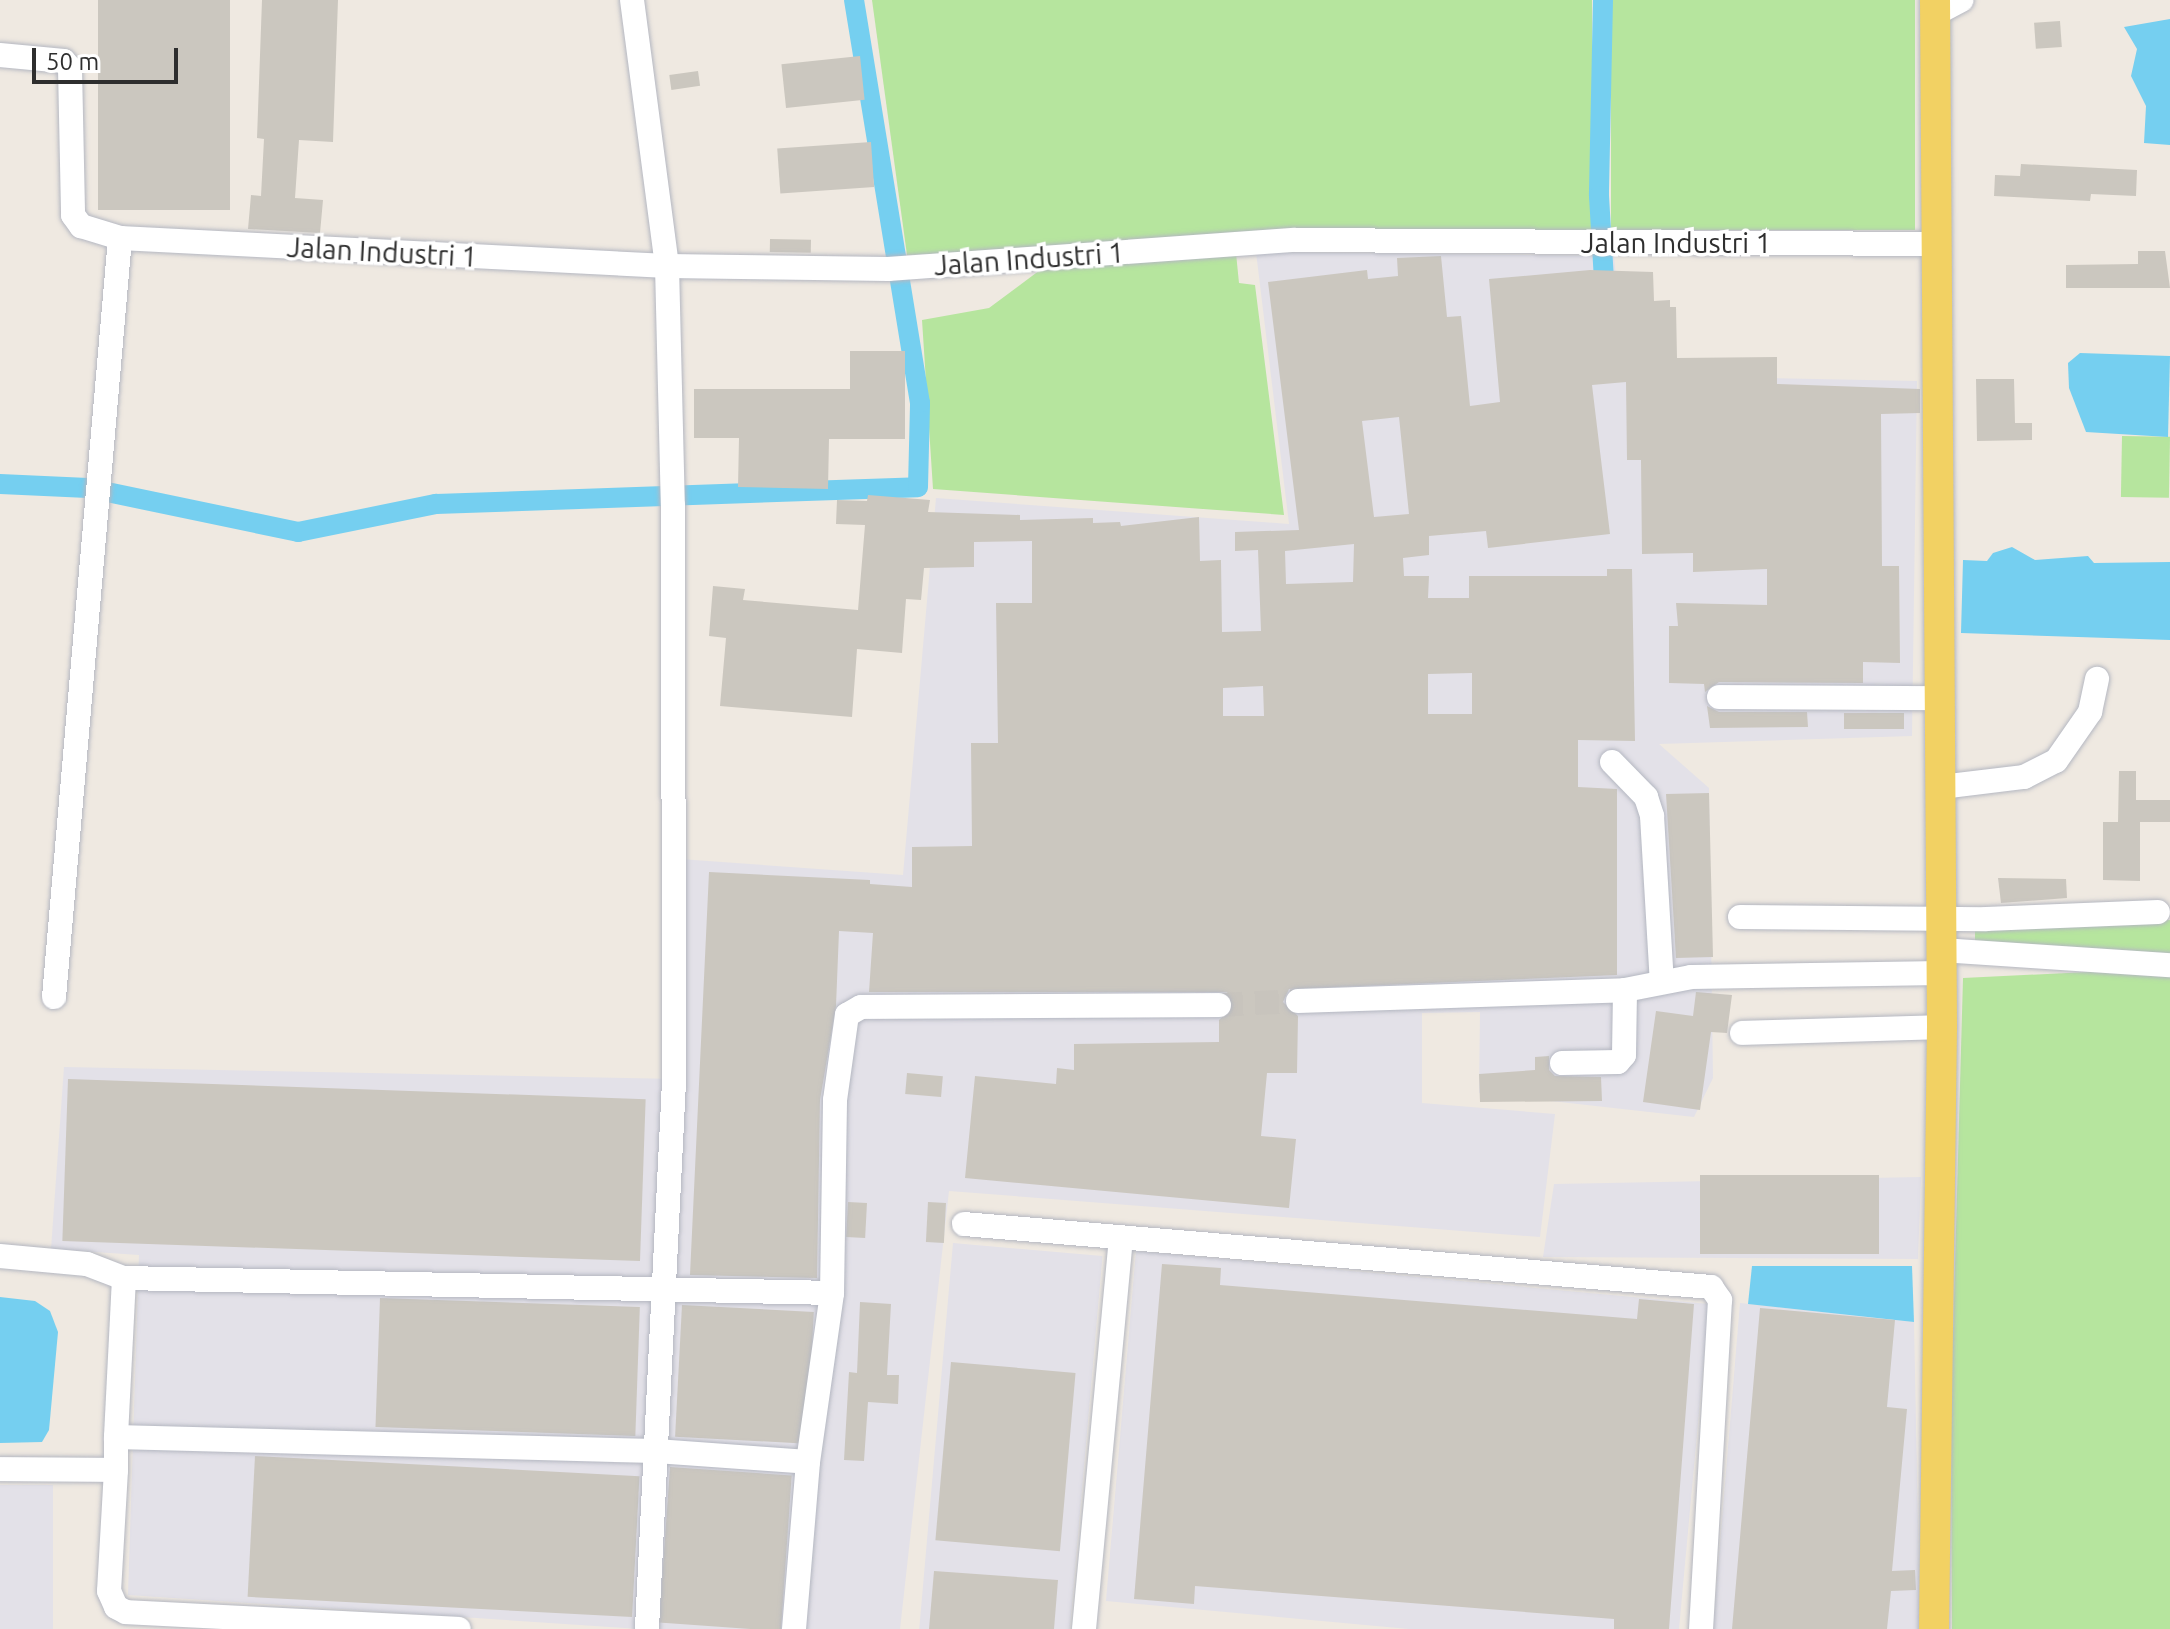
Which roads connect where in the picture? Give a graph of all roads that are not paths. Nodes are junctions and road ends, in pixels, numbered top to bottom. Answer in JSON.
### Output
{"nodes":[{"id":1,"x":632,"y":0,"type":"edge"},
{"id":2,"x":1944,"y":5,"type":"edge"},
{"id":3,"x":0,"y":55,"type":"edge"},
{"id":4,"x":120,"y":238,"type":"junction"},
{"id":5,"x":1938,"y":244,"type":"junction"},
{"id":6,"x":667,"y":266,"type":"junction"},
{"id":7,"x":2097,"y":679,"type":"dead end"},
{"id":8,"x":1719,"y":697,"type":"dead end"},
{"id":9,"x":1940,"y":698,"type":"junction"},
{"id":10,"x":1612,"y":762,"type":"dead end"},
{"id":11,"x":1941,"y":787,"type":"junction"},
{"id":12,"x":2158,"y":912,"type":"dead end"},
{"id":13,"x":1740,"y":917,"type":"dead end"},
{"id":14,"x":1942,"y":919,"type":"junction"},
{"id":15,"x":1942,"y":962,"type":"junction"},
{"id":16,"x":2170,"y":965,"type":"edge"},
{"id":17,"x":1662,"y":982,"type":"junction"},
{"id":18,"x":1625,"y":990,"type":"junction"},
{"id":19,"x":54,"y":997,"type":"dead end"},
{"id":20,"x":1298,"y":1001,"type":"tunnel mouth"},
{"id":21,"x":1219,"y":1005,"type":"tunnel mouth"},
{"id":22,"x":1942,"y":1027,"type":"junction"},
{"id":23,"x":1742,"y":1033,"type":"dead end"},
{"id":24,"x":1562,"y":1063,"type":"dead end"},
{"id":25,"x":964,"y":1224,"type":"dead end"},
{"id":26,"x":1121,"y":1241,"type":"junction"},
{"id":27,"x":0,"y":1256,"type":"edge"},
{"id":28,"x":124,"y":1278,"type":"junction"},
{"id":29,"x":663,"y":1290,"type":"junction"},
{"id":30,"x":832,"y":1293,"type":"junction"},
{"id":31,"x":116,"y":1437,"type":"junction"},
{"id":32,"x":656,"y":1451,"type":"junction"},
{"id":33,"x":808,"y":1462,"type":"junction"},
{"id":34,"x":0,"y":1469,"type":"edge"},
{"id":35,"x":116,"y":1470,"type":"junction"},
{"id":36,"x":459,"y":1629,"type":"edge"},
{"id":37,"x":647,"y":1629,"type":"edge"},
{"id":38,"x":794,"y":1629,"type":"edge"},
{"id":39,"x":1084,"y":1629,"type":"edge"},
{"id":40,"x":1701,"y":1629,"type":"edge"},
{"id":41,"x":1934,"y":1629,"type":"edge"}],
"edges":[{"from":1,"to":6,"type":"street"},
{"from":2,"to":5,"type":"main road"},
{"from":3,"to":4,"type":"street","name":"Jalan Industri 1"},
{"from":4,"to":6,"type":"street","name":"Jalan Industri 1"},
{"from":4,"to":19,"type":"street"},
{"from":5,"to":6,"type":"street","name":"Jalan Industri 1"},
{"from":5,"to":9,"type":"main road"},
{"from":6,"to":29,"type":"street"},
{"from":7,"to":11,"type":"street"},
{"from":8,"to":9,"type":"street"},
{"from":9,"to":11,"type":"main road"},
{"from":10,"to":17,"type":"street"},
{"from":11,"to":14,"type":"main road"},
{"from":12,"to":14,"type":"street"},
{"from":13,"to":14,"type":"street"},
{"from":14,"to":15,"type":"main road"},
{"from":15,"to":16,"type":"street"},
{"from":15,"to":17,"type":"street"},
{"from":15,"to":22,"type":"main road"},
{"from":17,"to":18,"type":"street"},
{"from":18,"to":20,"type":"street"},
{"from":18,"to":24,"type":"street"},
{"from":21,"to":30,"type":"street"},
{"from":22,"to":23,"type":"street"},
{"from":22,"to":41,"type":"main road"},
{"from":25,"to":26,"type":"street"},
{"from":26,"to":39,"type":"street"},
{"from":26,"to":40,"type":"street"},
{"from":27,"to":28,"type":"street"},
{"from":28,"to":29,"type":"street"},
{"from":28,"to":31,"type":"street"},
{"from":29,"to":30,"type":"street"},
{"from":29,"to":32,"type":"street"},
{"from":30,"to":33,"type":"street"},
{"from":31,"to":32,"type":"street"},
{"from":31,"to":35,"type":"street"},
{"from":32,"to":33,"type":"street"},
{"from":32,"to":37,"type":"street"},
{"from":33,"to":38,"type":"street"},
{"from":34,"to":35,"type":"street"},
{"from":35,"to":36,"type":"street"}]}
